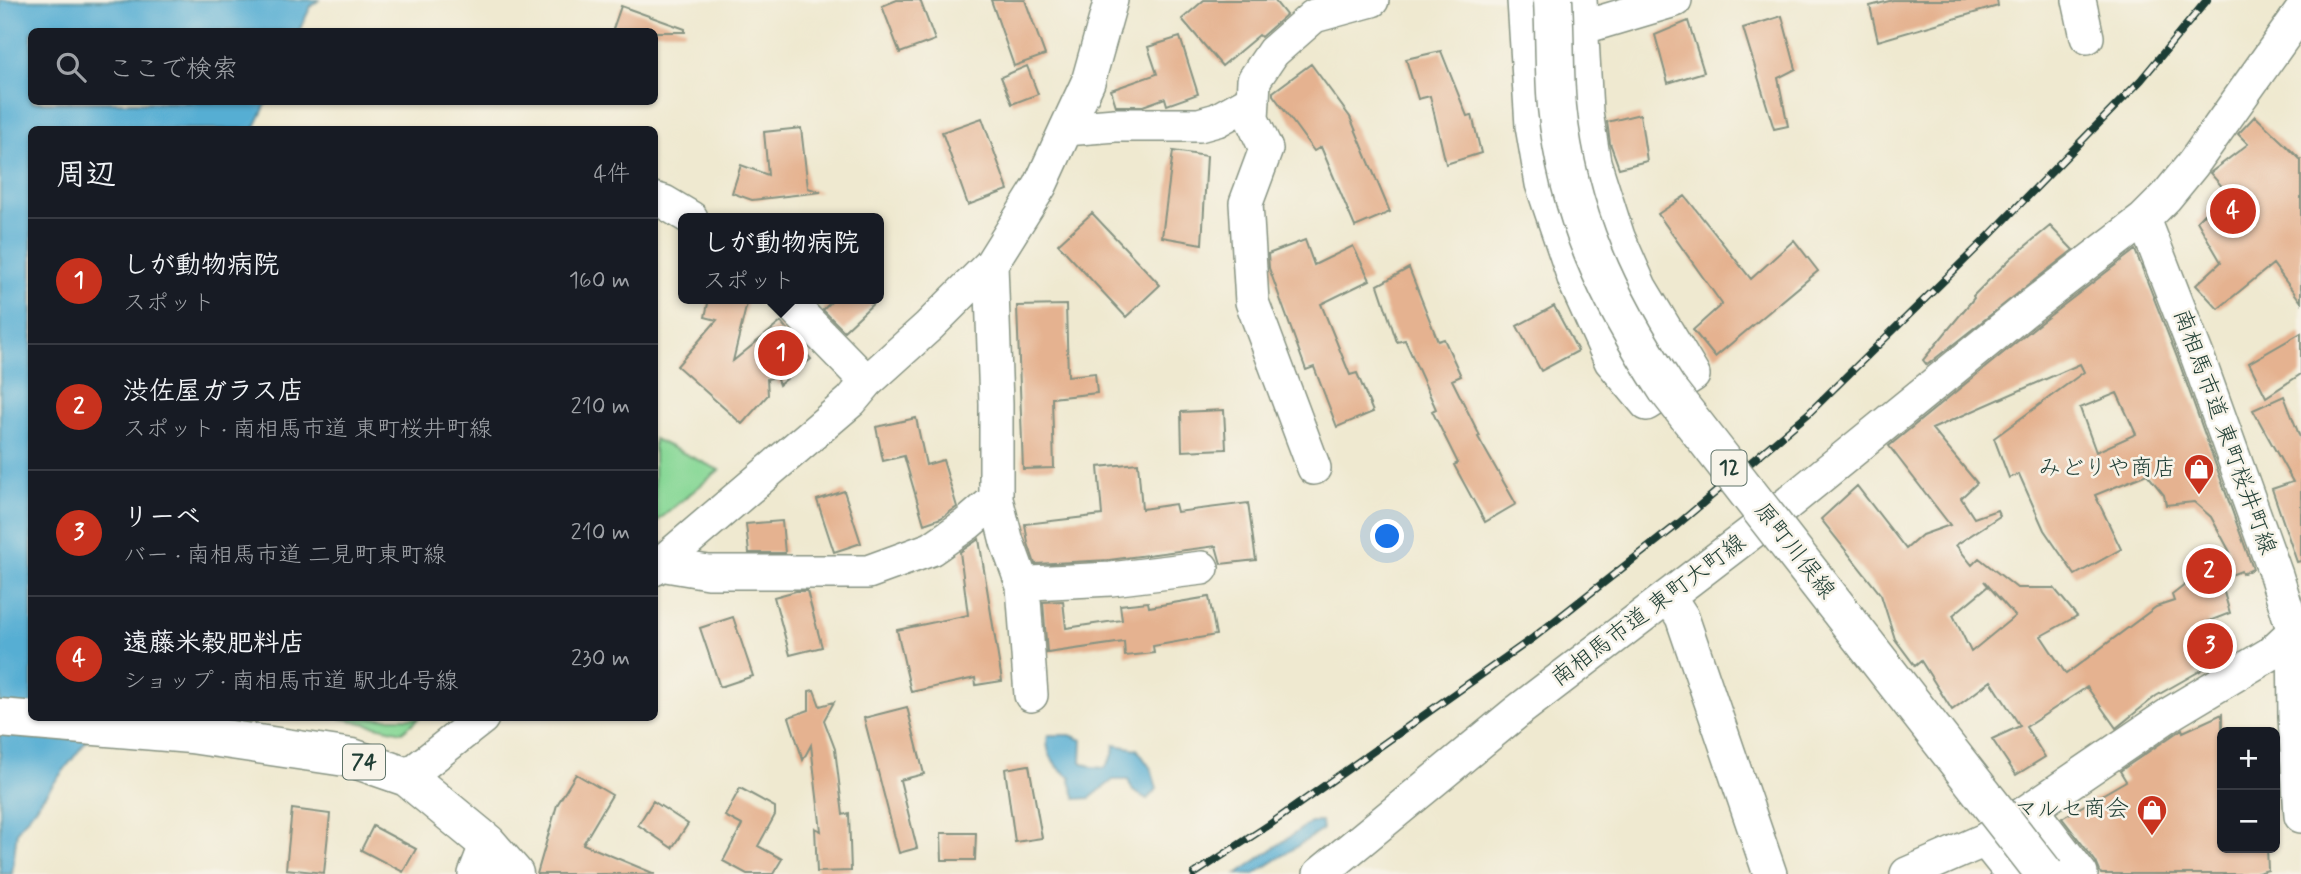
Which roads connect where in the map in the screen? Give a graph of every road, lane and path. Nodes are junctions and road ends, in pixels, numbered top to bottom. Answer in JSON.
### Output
{"nodes":[{"id":1,"x":1111,"y":0,"type":"edge"},
{"id":2,"x":1372,"y":0,"type":"edge"},
{"id":3,"x":1524,"y":0,"type":"edge"},
{"id":4,"x":1553,"y":0,"type":"edge"},
{"id":5,"x":1675,"y":0,"type":"edge"},
{"id":6,"x":2079,"y":0,"type":"edge"},
{"id":7,"x":2301,"y":12,"type":"edge"},
{"id":8,"x":1581,"y":14,"type":"edge"},
{"id":9,"x":2087,"y":37,"type":"dead end"},
{"id":10,"x":1253,"y":100,"type":"junction"},
{"id":11,"x":1066,"y":129,"type":"junction"},
{"id":12,"x":658,"y":200,"type":"edge"},
{"id":13,"x":683,"y":213,"type":"edge"},
{"id":14,"x":2144,"y":219,"type":"junction"},
{"id":15,"x":990,"y":264,"type":"junction"},
{"id":16,"x":791,"y":304,"type":"edge"},
{"id":17,"x":867,"y":382,"type":"junction"},
{"id":18,"x":1314,"y":468,"type":"dead end"},
{"id":19,"x":996,"y":499,"type":"junction"},
{"id":20,"x":1769,"y":519,"type":"junction"},
{"id":21,"x":658,"y":565,"type":"edge"},
{"id":22,"x":658,"y":566,"type":"edge"},
{"id":23,"x":1202,"y":568,"type":"dead end"},
{"id":24,"x":1023,"y":586,"type":"junction"},
{"id":25,"x":1669,"y":597,"type":"junction"},
{"id":26,"x":2298,"y":628,"type":"edge"},
{"id":27,"x":1031,"y":695,"type":"dead end"},
{"id":28,"x":2298,"y":717,"type":"edge"},
{"id":29,"x":0,"y":718,"type":"edge"},
{"id":30,"x":28,"y":720,"type":"edge"},
{"id":31,"x":56,"y":721,"type":"edge"},
{"id":32,"x":478,"y":721,"type":"edge"},
{"id":33,"x":186,"y":728,"type":"edge"},
{"id":34,"x":407,"y":777,"type":"junction"},
{"id":35,"x":2301,"y":816,"type":"edge"},
{"id":36,"x":2008,"y":825,"type":"junction"},
{"id":37,"x":481,"y":858,"type":"edge"},
{"id":38,"x":1333,"y":869,"type":"edge"},
{"id":39,"x":514,"y":874,"type":"edge"},
{"id":40,"x":1770,"y":874,"type":"edge"},
{"id":41,"x":1907,"y":874,"type":"edge"},
{"id":42,"x":2012,"y":874,"type":"edge"},
{"id":43,"x":2045,"y":874,"type":"edge"},
{"id":44,"x":2081,"y":874,"type":"edge"}],
"edges":[{"from":1,"to":11,"type":"street"},
{"from":2,"to":10,"type":"street"},
{"from":3,"to":8,"type":"street"},
{"from":4,"to":43,"type":"main road","name":"原町川俣線","number":"12","bridge":true},
{"from":5,"to":8,"type":"street"},
{"from":6,"to":9,"type":"street"},
{"from":7,"to":14,"type":"street","name":"南相馬市道 東町大町線"},
{"from":10,"to":11,"type":"street"},
{"from":10,"to":18,"type":"street"},
{"from":11,"to":15,"type":"street"},
{"from":12,"to":13,"type":"street"},
{"from":14,"to":20,"type":"street","name":"南相馬市道 東町大町線"},
{"from":14,"to":26,"type":"street","name":"南相馬市道 東町桜井町線"},
{"from":15,"to":17,"type":"street"},
{"from":15,"to":19,"type":"street"},
{"from":16,"to":17,"type":"street"},
{"from":17,"to":21,"type":"street"},
{"from":19,"to":22,"type":"street"},
{"from":19,"to":24,"type":"street"},
{"from":20,"to":25,"type":"street","name":"南相馬市道 東町大町線"},
{"from":20,"to":36,"type":"street"},
{"from":23,"to":24,"type":"street"},
{"from":24,"to":27,"type":"street"},
{"from":25,"to":38,"type":"street","name":"南相馬市道 東町大町線"},
{"from":25,"to":40,"type":"street"},
{"from":26,"to":28,"type":"street","name":"南相馬市道 東町桜井町線"},
{"from":26,"to":36,"type":"street"},
{"from":28,"to":35,"type":"street","name":"南相馬市道 東町桜井町線"},
{"from":29,"to":30,"type":"main road","number":"74"},
{"from":31,"to":33,"type":"main road","number":"74"},
{"from":32,"to":34,"type":"street"},
{"from":33,"to":34,"type":"main road","number":"74"},
{"from":34,"to":37,"type":"main road","number":"74"},
{"from":36,"to":41,"type":"street"},
{"from":36,"to":42,"type":"street"},
{"from":36,"to":44,"type":"street"},
{"from":37,"to":39,"type":"main road","number":"74"}]}
